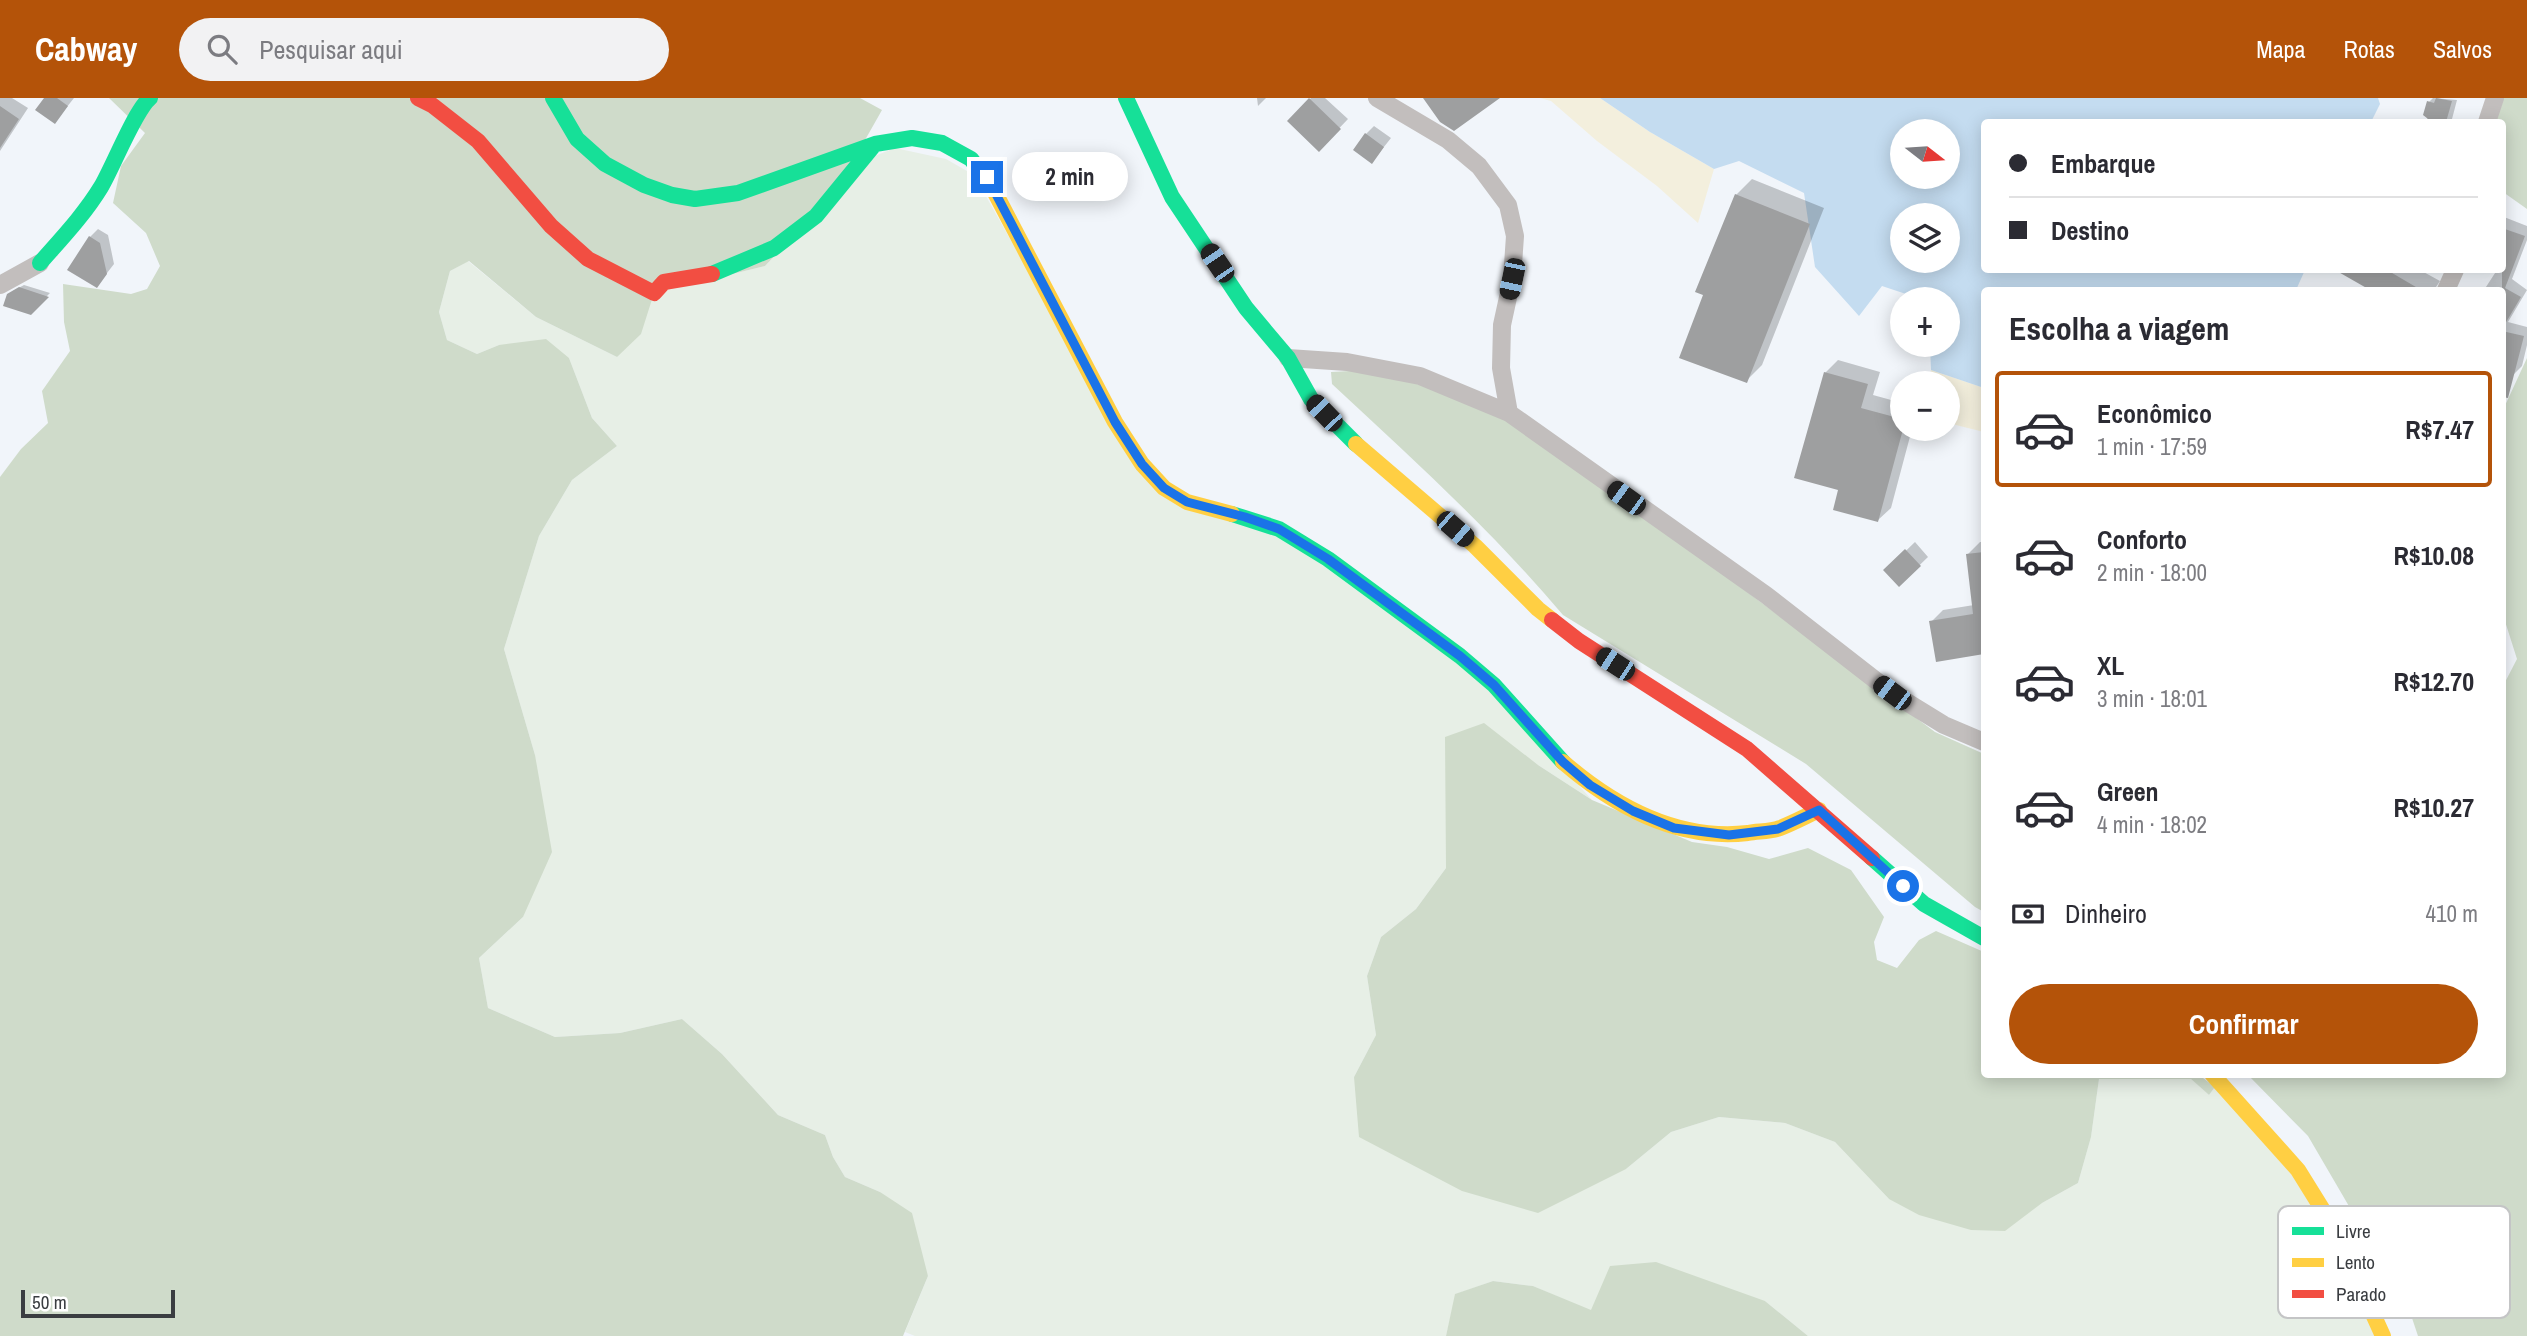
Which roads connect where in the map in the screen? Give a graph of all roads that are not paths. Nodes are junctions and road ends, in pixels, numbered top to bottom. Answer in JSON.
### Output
{"nodes":[{"id":1,"x":150,"y":98,"type":"edge"},
{"id":2,"x":418,"y":98,"type":"edge"},
{"id":3,"x":554,"y":98,"type":"edge"},
{"id":4,"x":1126,"y":98,"type":"edge"},
{"id":5,"x":1377,"y":98,"type":"edge"},
{"id":6,"x":2495,"y":98,"type":"edge"},
{"id":7,"x":2488,"y":119,"type":"edge"},
{"id":8,"x":875,"y":144,"type":"junction"},
{"id":9,"x":40,"y":263,"type":"joint"},
{"id":10,"x":0,"y":285,"type":"edge"},
{"id":11,"x":1288,"y":358,"type":"junction"},
{"id":12,"x":1509,"y":413,"type":"junction"},
{"id":13,"x":1981,"y":741,"type":"edge"},
{"id":14,"x":1819,"y":810,"type":"junction"},
{"id":15,"x":1981,"y":936,"type":"edge"},
{"id":16,"x":2216,"y":1078,"type":"edge"},
{"id":17,"x":2320,"y":1206,"type":"edge"},
{"id":18,"x":2375,"y":1318,"type":"edge"},
{"id":19,"x":2383,"y":1336,"type":"edge"}],
"edges":[{"from":1,"to":9,"type":"street"},
{"from":2,"to":8,"type":"street"},
{"from":3,"to":8,"type":"street"},
{"from":4,"to":11,"type":"street"},
{"from":5,"to":12,"type":"street"},
{"from":6,"to":7,"type":"street"},
{"from":8,"to":14,"type":"street"},
{"from":9,"to":10,"type":"street"},
{"from":11,"to":12,"type":"street"},
{"from":11,"to":14,"type":"street"},
{"from":12,"to":13,"type":"street"},
{"from":14,"to":15,"type":"street"},
{"from":16,"to":17,"type":"street"},
{"from":18,"to":19,"type":"street"}]}
